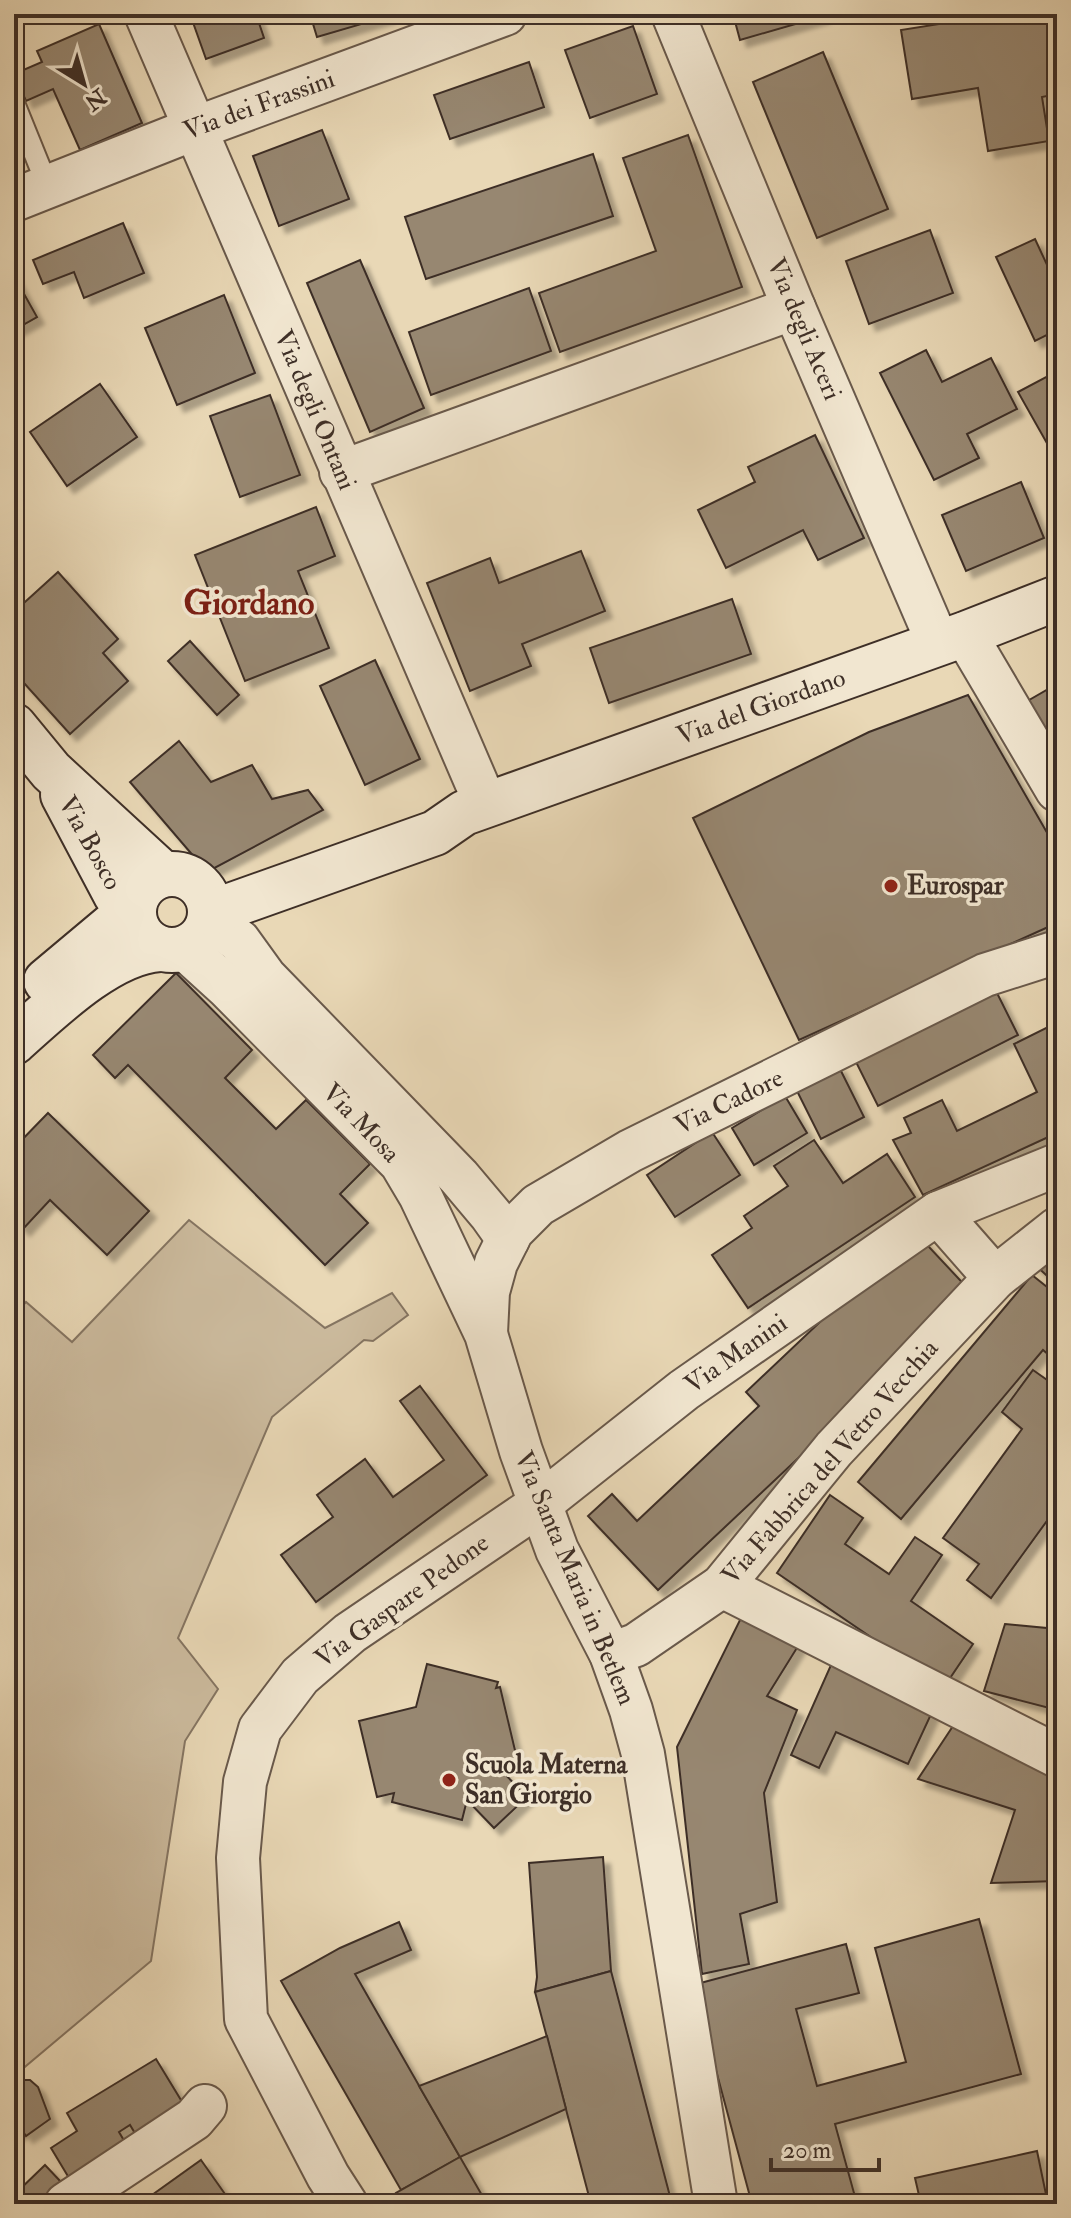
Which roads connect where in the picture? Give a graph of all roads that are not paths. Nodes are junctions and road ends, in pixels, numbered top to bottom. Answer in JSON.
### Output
{"nodes":[{"id":1,"x":146,"y":14,"type":"edge"},
{"id":2,"x":505,"y":14,"type":"edge"},
{"id":3,"x":673,"y":14,"type":"edge"},
{"id":4,"x":14,"y":103,"type":"edge"},
{"id":5,"x":196,"y":128,"type":"junction"},
{"id":6,"x":31,"y":193,"type":"edge"},
{"id":7,"x":794,"y":308,"type":"junction"},
{"id":8,"x":341,"y":472,"type":"junction"},
{"id":9,"x":1057,"y":598,"type":"edge"},
{"id":10,"x":951,"y":639,"type":"junction"},
{"id":11,"x":14,"y":726,"type":"edge"},
{"id":12,"x":1057,"y":790,"type":"edge"},
{"id":13,"x":475,"y":809,"type":"junction"},
{"id":14,"x":174,"y":915,"type":"junction"},
{"id":15,"x":1057,"y":952,"type":"edge"},
{"id":16,"x":14,"y":1010,"type":"edge"},
{"id":17,"x":14,"y":1042,"type":"edge"},
{"id":18,"x":1057,"y":1165,"type":"edge"},
{"id":19,"x":420,"y":1195,"type":"junction"},
{"id":20,"x":938,"y":1213,"type":"junction"},
{"id":21,"x":1057,"y":1229,"type":"edge"},
{"id":22,"x":504,"y":1247,"type":"junction"},
{"id":23,"x":995,"y":1278,"type":"junction"},
{"id":24,"x":486,"y":1334,"type":"junction"},
{"id":25,"x":540,"y":1504,"type":"junction"},
{"id":26,"x":722,"y":1586,"type":"junction"},
{"id":27,"x":611,"y":1654,"type":"junction"},
{"id":28,"x":1057,"y":1756,"type":"edge"},
{"id":29,"x":205,"y":2106,"type":"dead end"},
{"id":30,"x":66,"y":2204,"type":"edge"},
{"id":31,"x":346,"y":2204,"type":"edge"},
{"id":32,"x":716,"y":2204,"type":"edge"}],
"edges":[{"from":1,"to":5,"type":"street","name":"Via degli Ontani"},
{"from":2,"to":5,"type":"street","name":"Via dei Frassini"},
{"from":3,"to":7,"type":"street","name":"Via degli Aceri"},
{"from":4,"to":6,"type":"lane"},
{"from":5,"to":6,"type":"street","name":"Via dei Frassini"},
{"from":5,"to":8,"type":"street","name":"Via degli Ontani"},
{"from":7,"to":8,"type":"street"},
{"from":7,"to":10,"type":"street","name":"Via degli Aceri"},
{"from":8,"to":13,"type":"street","name":"Via degli Ontani"},
{"from":9,"to":10,"type":"street","name":"Via del Giordano"},
{"from":10,"to":12,"type":"street","name":"Via degli Aceri"},
{"from":10,"to":13,"type":"street","name":"Via del Giordano"},
{"from":11,"to":14,"type":"street","name":"Via Bosco"},
{"from":13,"to":14,"type":"street","name":"Via del Giordano"},
{"from":14,"to":16,"type":"street","name":"Via del Giordano"},
{"from":14,"to":17,"type":"street","name":"Via del Giordano"},
{"from":14,"to":19,"type":"street","name":"Via Mosa"},
{"from":14,"to":22,"type":"street"},
{"from":15,"to":22,"type":"street","name":"Via Cadore"},
{"from":18,"to":20,"type":"street","name":"Via Manini"},
{"from":19,"to":22,"type":"street"},
{"from":19,"to":24,"type":"street","name":"Via Mosa"},
{"from":20,"to":23,"type":"street"},
{"from":20,"to":25,"type":"street","name":"Via Manini"},
{"from":21,"to":23,"type":"street"},
{"from":22,"to":24,"type":"street","name":"Via Cadore"},
{"from":23,"to":26,"type":"street","name":"Via Fabbrica del Vetro Vecchia"},
{"from":24,"to":25,"type":"street","name":"Via Santa Maria in Betlem"},
{"from":25,"to":27,"type":"street","name":"Via Santa Maria in Betlem"},
{"from":25,"to":31,"type":"street","name":"Via Gaspare Pedone"},
{"from":26,"to":27,"type":"street","name":"Via Fabbrica del Vetro Vecchia"},
{"from":26,"to":28,"type":"street"},
{"from":27,"to":32,"type":"street","name":"Via Santa Maria in Betlem"},
{"from":29,"to":30,"type":"street"}]}
